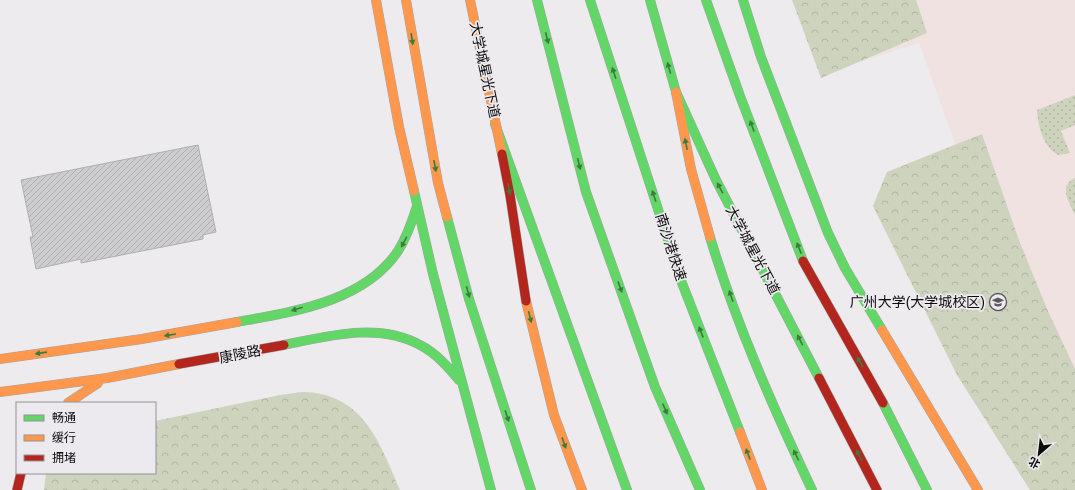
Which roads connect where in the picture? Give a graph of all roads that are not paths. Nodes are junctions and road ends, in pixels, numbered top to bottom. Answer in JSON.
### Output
{"nodes":[{"id":1,"x":376,"y":0,"type":"edge"},
{"id":2,"x":406,"y":0,"type":"edge"},
{"id":3,"x":470,"y":0,"type":"edge"},
{"id":4,"x":537,"y":0,"type":"edge"},
{"id":5,"x":590,"y":0,"type":"edge"},
{"id":6,"x":650,"y":0,"type":"edge"},
{"id":7,"x":706,"y":0,"type":"edge"},
{"id":8,"x":743,"y":0,"type":"edge"},
{"id":9,"x":676,"y":92,"type":"junction"},
{"id":10,"x":496,"y":124,"type":"junction"},
{"id":11,"x":417,"y":205,"type":"junction"},
{"id":12,"x":0,"y":359,"type":"edge"},
{"id":13,"x":107,"y":378,"type":"junction"},
{"id":14,"x":463,"y":384,"type":"junction"},
{"id":15,"x":0,"y":392,"type":"edge"},
{"id":16,"x":70,"y":402,"type":"edge"},
{"id":17,"x":21,"y":474,"type":"edge"},
{"id":18,"x":531,"y":489,"type":"edge"},
{"id":19,"x":18,"y":490,"type":"edge"},
{"id":20,"x":491,"y":490,"type":"edge"},
{"id":21,"x":582,"y":490,"type":"edge"},
{"id":22,"x":626,"y":490,"type":"edge"},
{"id":23,"x":700,"y":490,"type":"edge"},
{"id":24,"x":762,"y":490,"type":"edge"},
{"id":25,"x":812,"y":490,"type":"edge"},
{"id":26,"x":877,"y":490,"type":"edge"},
{"id":27,"x":927,"y":490,"type":"edge"},
{"id":28,"x":978,"y":490,"type":"edge"}],
"edges":[{"from":1,"to":11,"type":"main road"},
{"from":2,"to":18,"type":"main road","one_way":true},
{"from":3,"to":10,"type":"main road","name":"大学城星光下道"},
{"from":4,"to":23,"type":"main road","one_way":true},
{"from":24,"to":5,"type":"main road","name":"南沙港快速","one_way":true},
{"from":9,"to":6,"type":"main road","name":"大学城星光下道","one_way":true},
{"from":27,"to":7,"type":"main road","one_way":true},
{"from":8,"to":28,"type":"main road"},
{"from":25,"to":9,"type":"main road","one_way":true},
{"from":26,"to":9,"type":"main road","name":"大学城星光下道","one_way":true},
{"from":10,"to":21,"type":"main road","name":"大学城星光下道","one_way":true},
{"from":10,"to":22,"type":"main road"},
{"from":11,"to":12,"type":"main road","one_way":true},
{"from":11,"to":14,"type":"main road"},
{"from":13,"to":14,"type":"main road","name":"康陵路"},
{"from":13,"to":15,"type":"main road","name":"康陵路"},
{"from":13,"to":16,"type":"main road"},
{"from":14,"to":20,"type":"main road"},
{"from":17,"to":19,"type":"main road"}]}
